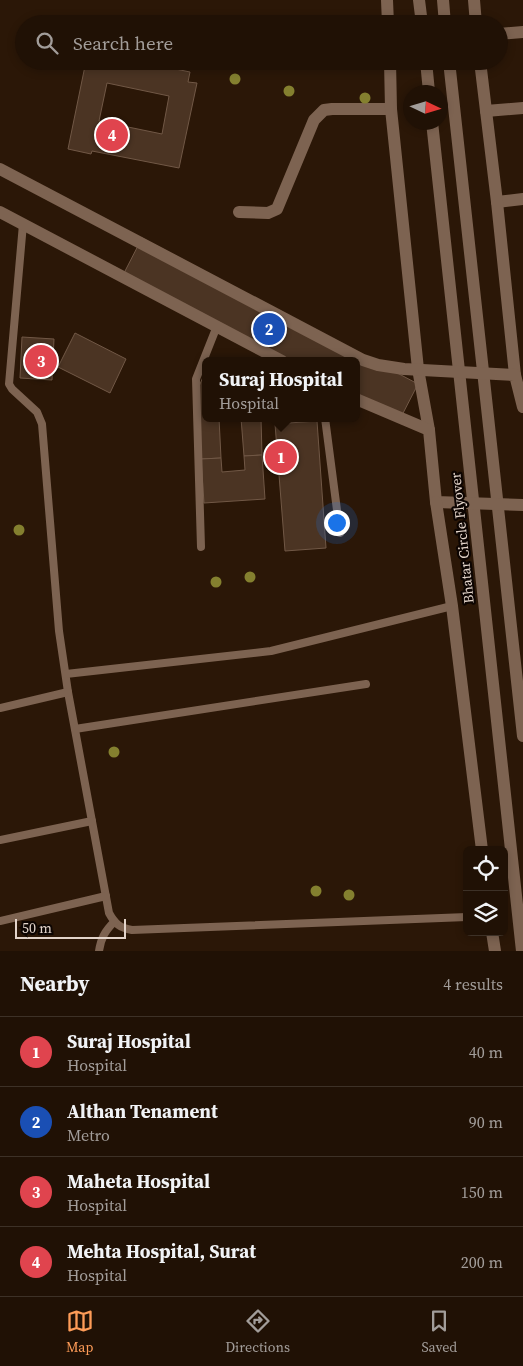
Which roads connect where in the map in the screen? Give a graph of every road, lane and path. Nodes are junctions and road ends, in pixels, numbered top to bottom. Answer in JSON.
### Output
{"nodes":[{"id":1,"x":387,"y":0,"type":"edge"},
{"id":2,"x":419,"y":0,"type":"edge"},
{"id":3,"x":442,"y":0,"type":"edge"},
{"id":4,"x":474,"y":0,"type":"edge"},
{"id":5,"x":388,"y":15,"type":"edge"},
{"id":6,"x":421,"y":15,"type":"edge"},
{"id":7,"x":444,"y":15,"type":"edge"},
{"id":8,"x":475,"y":15,"type":"edge"},
{"id":9,"x":523,"y":32,"type":"edge"},
{"id":10,"x":508,"y":33,"type":"edge"},
{"id":11,"x":390,"y":70,"type":"edge"},
{"id":12,"x":427,"y":70,"type":"edge"},
{"id":13,"x":450,"y":70,"type":"edge"},
{"id":14,"x":481,"y":70,"type":"edge"},
{"id":15,"x":428,"y":85,"type":"edge"},
{"id":16,"x":523,"y":108,"type":"edge"},
{"id":17,"x":392,"y":109,"type":"junction"},
{"id":18,"x":486,"y":111,"type":"junction"},
{"id":19,"x":433,"y":130,"type":"edge"},
{"id":20,"x":0,"y":170,"type":"edge"},
{"id":21,"x":523,"y":199,"type":"edge"},
{"id":22,"x":497,"y":202,"type":"junction"},
{"id":23,"x":0,"y":212,"type":"edge"},
{"id":24,"x":239,"y":212,"type":"dead end"},
{"id":25,"x":23,"y":224,"type":"junction"},
{"id":26,"x":217,"y":326,"type":"junction"},
{"id":27,"x":204,"y":357,"type":"edge"},
{"id":28,"x":275,"y":357,"type":"edge"},
{"id":29,"x":357,"y":357,"type":"edge"},
{"id":30,"x":360,"y":358,"type":"edge"},
{"id":31,"x":202,"y":362,"type":"edge"},
{"id":32,"x":418,"y":369,"type":"junction"},
{"id":33,"x":515,"y":375,"type":"junction"},
{"id":34,"x":360,"y":401,"type":"edge"},
{"id":35,"x":523,"y":407,"type":"edge"},
{"id":36,"x":325,"y":422,"type":"edge"},
{"id":37,"x":429,"y":430,"type":"junction"},
{"id":38,"x":436,"y":502,"type":"junction"},
{"id":39,"x":523,"y":506,"type":"edge"},
{"id":40,"x":340,"y":532,"type":"dead end"},
{"id":41,"x":200,"y":547,"type":"dead end"},
{"id":42,"x":452,"y":606,"type":"junction"},
{"id":43,"x":66,"y":674,"type":"junction"},
{"id":44,"x":366,"y":684,"type":"dead end"},
{"id":45,"x":68,"y":692,"type":"junction"},
{"id":46,"x":0,"y":708,"type":"edge"},
{"id":47,"x":75,"y":729,"type":"junction"},
{"id":48,"x":523,"y":736,"type":"edge"},
{"id":49,"x":92,"y":821,"type":"junction"},
{"id":50,"x":0,"y":840,"type":"edge"},
{"id":51,"x":482,"y":846,"type":"edge"},
{"id":52,"x":106,"y":896,"type":"junction"},
{"id":53,"x":463,"y":917,"type":"edge"},
{"id":54,"x":0,"y":921,"type":"edge"},
{"id":55,"x":114,"y":922,"type":"junction"},
{"id":56,"x":493,"y":936,"type":"edge"},
{"id":57,"x":521,"y":946,"type":"edge"},
{"id":58,"x":99,"y":951,"type":"edge"},
{"id":59,"x":495,"y":951,"type":"edge"}],
"edges":[{"from":1,"to":5,"type":"main road"},
{"from":2,"to":6,"type":"main road"},
{"from":3,"to":7,"type":"main road"},
{"from":4,"to":8,"type":"main road"},
{"from":9,"to":10,"type":"main road"},
{"from":11,"to":17,"type":"main road"},
{"from":12,"to":15,"type":"main road"},
{"from":13,"to":48,"type":"main road"},
{"from":14,"to":18,"type":"main road"},
{"from":16,"to":18,"type":"main road"},
{"from":17,"to":24,"type":"main road"},
{"from":17,"to":32,"type":"main road"},
{"from":18,"to":22,"type":"main road"},
{"from":19,"to":57,"type":"main road","name":"Bhatar Circle Flyover"},
{"from":20,"to":29,"type":"main road"},
{"from":21,"to":22,"type":"main road"},
{"from":22,"to":33,"type":"main road"},
{"from":23,"to":25,"type":"main road"},
{"from":25,"to":26,"type":"main road"},
{"from":25,"to":43,"type":"lane"},
{"from":26,"to":27,"type":"lane"},
{"from":26,"to":28,"type":"main road"},
{"from":30,"to":32,"type":"main road"},
{"from":31,"to":41,"type":"lane"},
{"from":32,"to":33,"type":"main road"},
{"from":32,"to":37,"type":"main road"},
{"from":33,"to":35,"type":"main road"},
{"from":34,"to":37,"type":"main road"},
{"from":36,"to":40,"type":"lane"},
{"from":37,"to":38,"type":"main road"},
{"from":38,"to":39,"type":"main road"},
{"from":38,"to":42,"type":"main road"},
{"from":42,"to":43,"type":"lane"},
{"from":42,"to":51,"type":"main road"},
{"from":43,"to":45,"type":"lane"},
{"from":44,"to":47,"type":"lane"},
{"from":45,"to":46,"type":"lane"},
{"from":45,"to":47,"type":"lane"},
{"from":47,"to":49,"type":"lane"},
{"from":49,"to":50,"type":"lane"},
{"from":49,"to":52,"type":"lane"},
{"from":52,"to":54,"type":"lane"},
{"from":52,"to":55,"type":"lane"},
{"from":53,"to":55,"type":"lane"},
{"from":55,"to":58,"type":"lane"},
{"from":56,"to":59,"type":"main road"}]}
